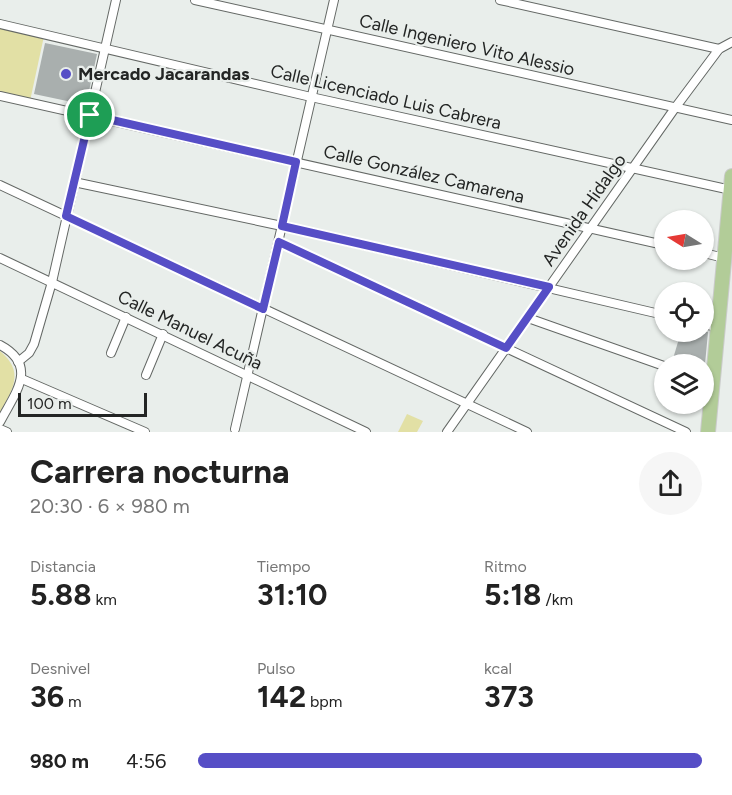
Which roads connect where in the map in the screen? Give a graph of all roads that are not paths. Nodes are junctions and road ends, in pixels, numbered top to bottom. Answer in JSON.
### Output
{"nodes":[{"id":1,"x":116,"y":0,"type":"edge"},
{"id":2,"x":195,"y":0,"type":"edge"},
{"id":3,"x":333,"y":0,"type":"edge"},
{"id":4,"x":500,"y":0,"type":"edge"},
{"id":5,"x":0,"y":24,"type":"edge"},
{"id":6,"x":327,"y":30,"type":"junction"},
{"id":7,"x":732,"y":42,"type":"edge"},
{"id":8,"x":106,"y":49,"type":"junction"},
{"id":9,"x":719,"y":49,"type":"junction"},
{"id":10,"x":0,"y":96,"type":"edge"},
{"id":11,"x":311,"y":97,"type":"junction"},
{"id":12,"x":675,"y":108,"type":"junction"},
{"id":13,"x":90,"y":115,"type":"junction"},
{"id":14,"x":732,"y":120,"type":"edge"},
{"id":15,"x":296,"y":162,"type":"junction"},
{"id":16,"x":632,"y":170,"type":"junction"},
{"id":17,"x":732,"y":176,"type":"edge"},
{"id":18,"x":75,"y":182,"type":"junction"},
{"id":19,"x":0,"y":185,"type":"edge"},
{"id":20,"x":731,"y":190,"type":"edge"},
{"id":21,"x":66,"y":216,"type":"junction"},
{"id":22,"x":282,"y":226,"type":"junction"},
{"id":23,"x":591,"y":229,"type":"junction"},
{"id":24,"x":279,"y":242,"type":"junction"},
{"id":25,"x":654,"y":243,"type":"edge"},
{"id":26,"x":714,"y":256,"type":"edge"},
{"id":27,"x":0,"y":258,"type":"edge"},
{"id":28,"x":724,"y":258,"type":"junction"},
{"id":29,"x":52,"y":282,"type":"junction"},
{"id":30,"x":549,"y":287,"type":"junction"},
{"id":31,"x":263,"y":309,"type":"junction"},
{"id":32,"x":654,"y":313,"type":"edge"},
{"id":33,"x":126,"y":317,"type":"junction"},
{"id":34,"x":528,"y":318,"type":"junction"},
{"id":35,"x":714,"y":327,"type":"edge"},
{"id":36,"x":719,"y":328,"type":"junction"},
{"id":37,"x":163,"y":334,"type":"junction"},
{"id":38,"x":0,"y":345,"type":"edge"},
{"id":39,"x":506,"y":348,"type":"junction"},
{"id":40,"x":111,"y":353,"type":"dead end"},
{"id":41,"x":714,"y":354,"type":"edge"},
{"id":42,"x":18,"y":362,"type":"junction"},
{"id":43,"x":654,"y":362,"type":"edge"},
{"id":44,"x":146,"y":375,"type":"dead end"},
{"id":45,"x":248,"y":377,"type":"junction"},
{"id":46,"x":22,"y":379,"type":"junction"},
{"id":47,"x":467,"y":403,"type":"junction"},
{"id":48,"x":708,"y":414,"type":"edge"},
{"id":49,"x":0,"y":422,"type":"edge"},
{"id":50,"x":0,"y":429,"type":"edge"},
{"id":51,"x":235,"y":429,"type":"dead end"},
{"id":52,"x":7,"y":432,"type":"edge"},
{"id":53,"x":145,"y":432,"type":"edge"},
{"id":54,"x":366,"y":432,"type":"edge"},
{"id":55,"x":447,"y":432,"type":"edge"},
{"id":56,"x":527,"y":432,"type":"edge"},
{"id":57,"x":686,"y":432,"type":"edge"},
{"id":58,"x":708,"y":432,"type":"edge"}],
"edges":[{"from":1,"to":8,"type":"street"},
{"from":2,"to":6,"type":"street","name":"Calle Ingeniero Vito Alessio"},
{"from":3,"to":6,"type":"street"},
{"from":4,"to":9,"type":"street"},
{"from":5,"to":8,"type":"street","name":"Calle Licenciado Luis Cabrera"},
{"from":6,"to":11,"type":"street"},
{"from":6,"to":12,"type":"street","name":"Calle Ingeniero Vito Alessio"},
{"from":7,"to":9,"type":"street","name":"Avenida Hidalgo"},
{"from":8,"to":11,"type":"street","name":"Calle Licenciado Luis Cabrera"},
{"from":8,"to":13,"type":"street"},
{"from":9,"to":12,"type":"street","name":"Avenida Hidalgo"},
{"from":10,"to":13,"type":"street","name":"Calle González Camarena"},
{"from":11,"to":15,"type":"street"},
{"from":11,"to":16,"type":"street","name":"Calle Licenciado Luis Cabrera"},
{"from":12,"to":14,"type":"street","name":"Calle Ingeniero Vito Alessio"},
{"from":12,"to":16,"type":"street","name":"Avenida Hidalgo"},
{"from":13,"to":15,"type":"street","name":"Calle González Camarena"},
{"from":13,"to":18,"type":"street"},
{"from":15,"to":22,"type":"street"},
{"from":15,"to":23,"type":"street","name":"Calle González Camarena"},
{"from":16,"to":20,"type":"street","name":"Calle Licenciado Luis Cabrera"},
{"from":16,"to":23,"type":"street","name":"Avenida Hidalgo"},
{"from":17,"to":20,"type":"main road"},
{"from":18,"to":21,"type":"street"},
{"from":18,"to":22,"type":"street"},
{"from":19,"to":21,"type":"street"},
{"from":20,"to":28,"type":"main road"},
{"from":21,"to":29,"type":"street"},
{"from":21,"to":31,"type":"street"},
{"from":22,"to":24,"type":"street"},
{"from":22,"to":30,"type":"street"},
{"from":23,"to":25,"type":"street","name":"Calle González Camarena"},
{"from":23,"to":30,"type":"street","name":"Avenida Hidalgo"},
{"from":24,"to":31,"type":"street"},
{"from":24,"to":39,"type":"street"},
{"from":26,"to":28,"type":"street"},
{"from":27,"to":29,"type":"street","name":"Calle Manuel Acuña"},
{"from":28,"to":36,"type":"main road"},
{"from":29,"to":33,"type":"street","name":"Calle Manuel Acuña"},
{"from":29,"to":42,"type":"street"},
{"from":30,"to":32,"type":"street"},
{"from":30,"to":34,"type":"street","name":"Avenida Hidalgo"},
{"from":31,"to":45,"type":"street"},
{"from":31,"to":47,"type":"street"},
{"from":33,"to":37,"type":"street","name":"Calle Manuel Acuña"},
{"from":33,"to":40,"type":"street"},
{"from":34,"to":39,"type":"street","name":"Avenida Hidalgo"},
{"from":34,"to":43,"type":"street"},
{"from":35,"to":36,"type":"street"},
{"from":36,"to":41,"type":"main road"},
{"from":37,"to":44,"type":"street"},
{"from":37,"to":45,"type":"street","name":"Calle Manuel Acuña"},
{"from":38,"to":42,"type":"street"},
{"from":39,"to":47,"type":"street","name":"Avenida Hidalgo"},
{"from":39,"to":57,"type":"street"},
{"from":42,"to":46,"type":"street"},
{"from":45,"to":51,"type":"street"},
{"from":45,"to":54,"type":"street","name":"Calle Manuel Acuña"},
{"from":46,"to":49,"type":"street"},
{"from":46,"to":53,"type":"street"},
{"from":47,"to":55,"type":"street","name":"Avenida Hidalgo"},
{"from":47,"to":56,"type":"street"},
{"from":48,"to":58,"type":"main road"},
{"from":50,"to":52,"type":"street"}]}
